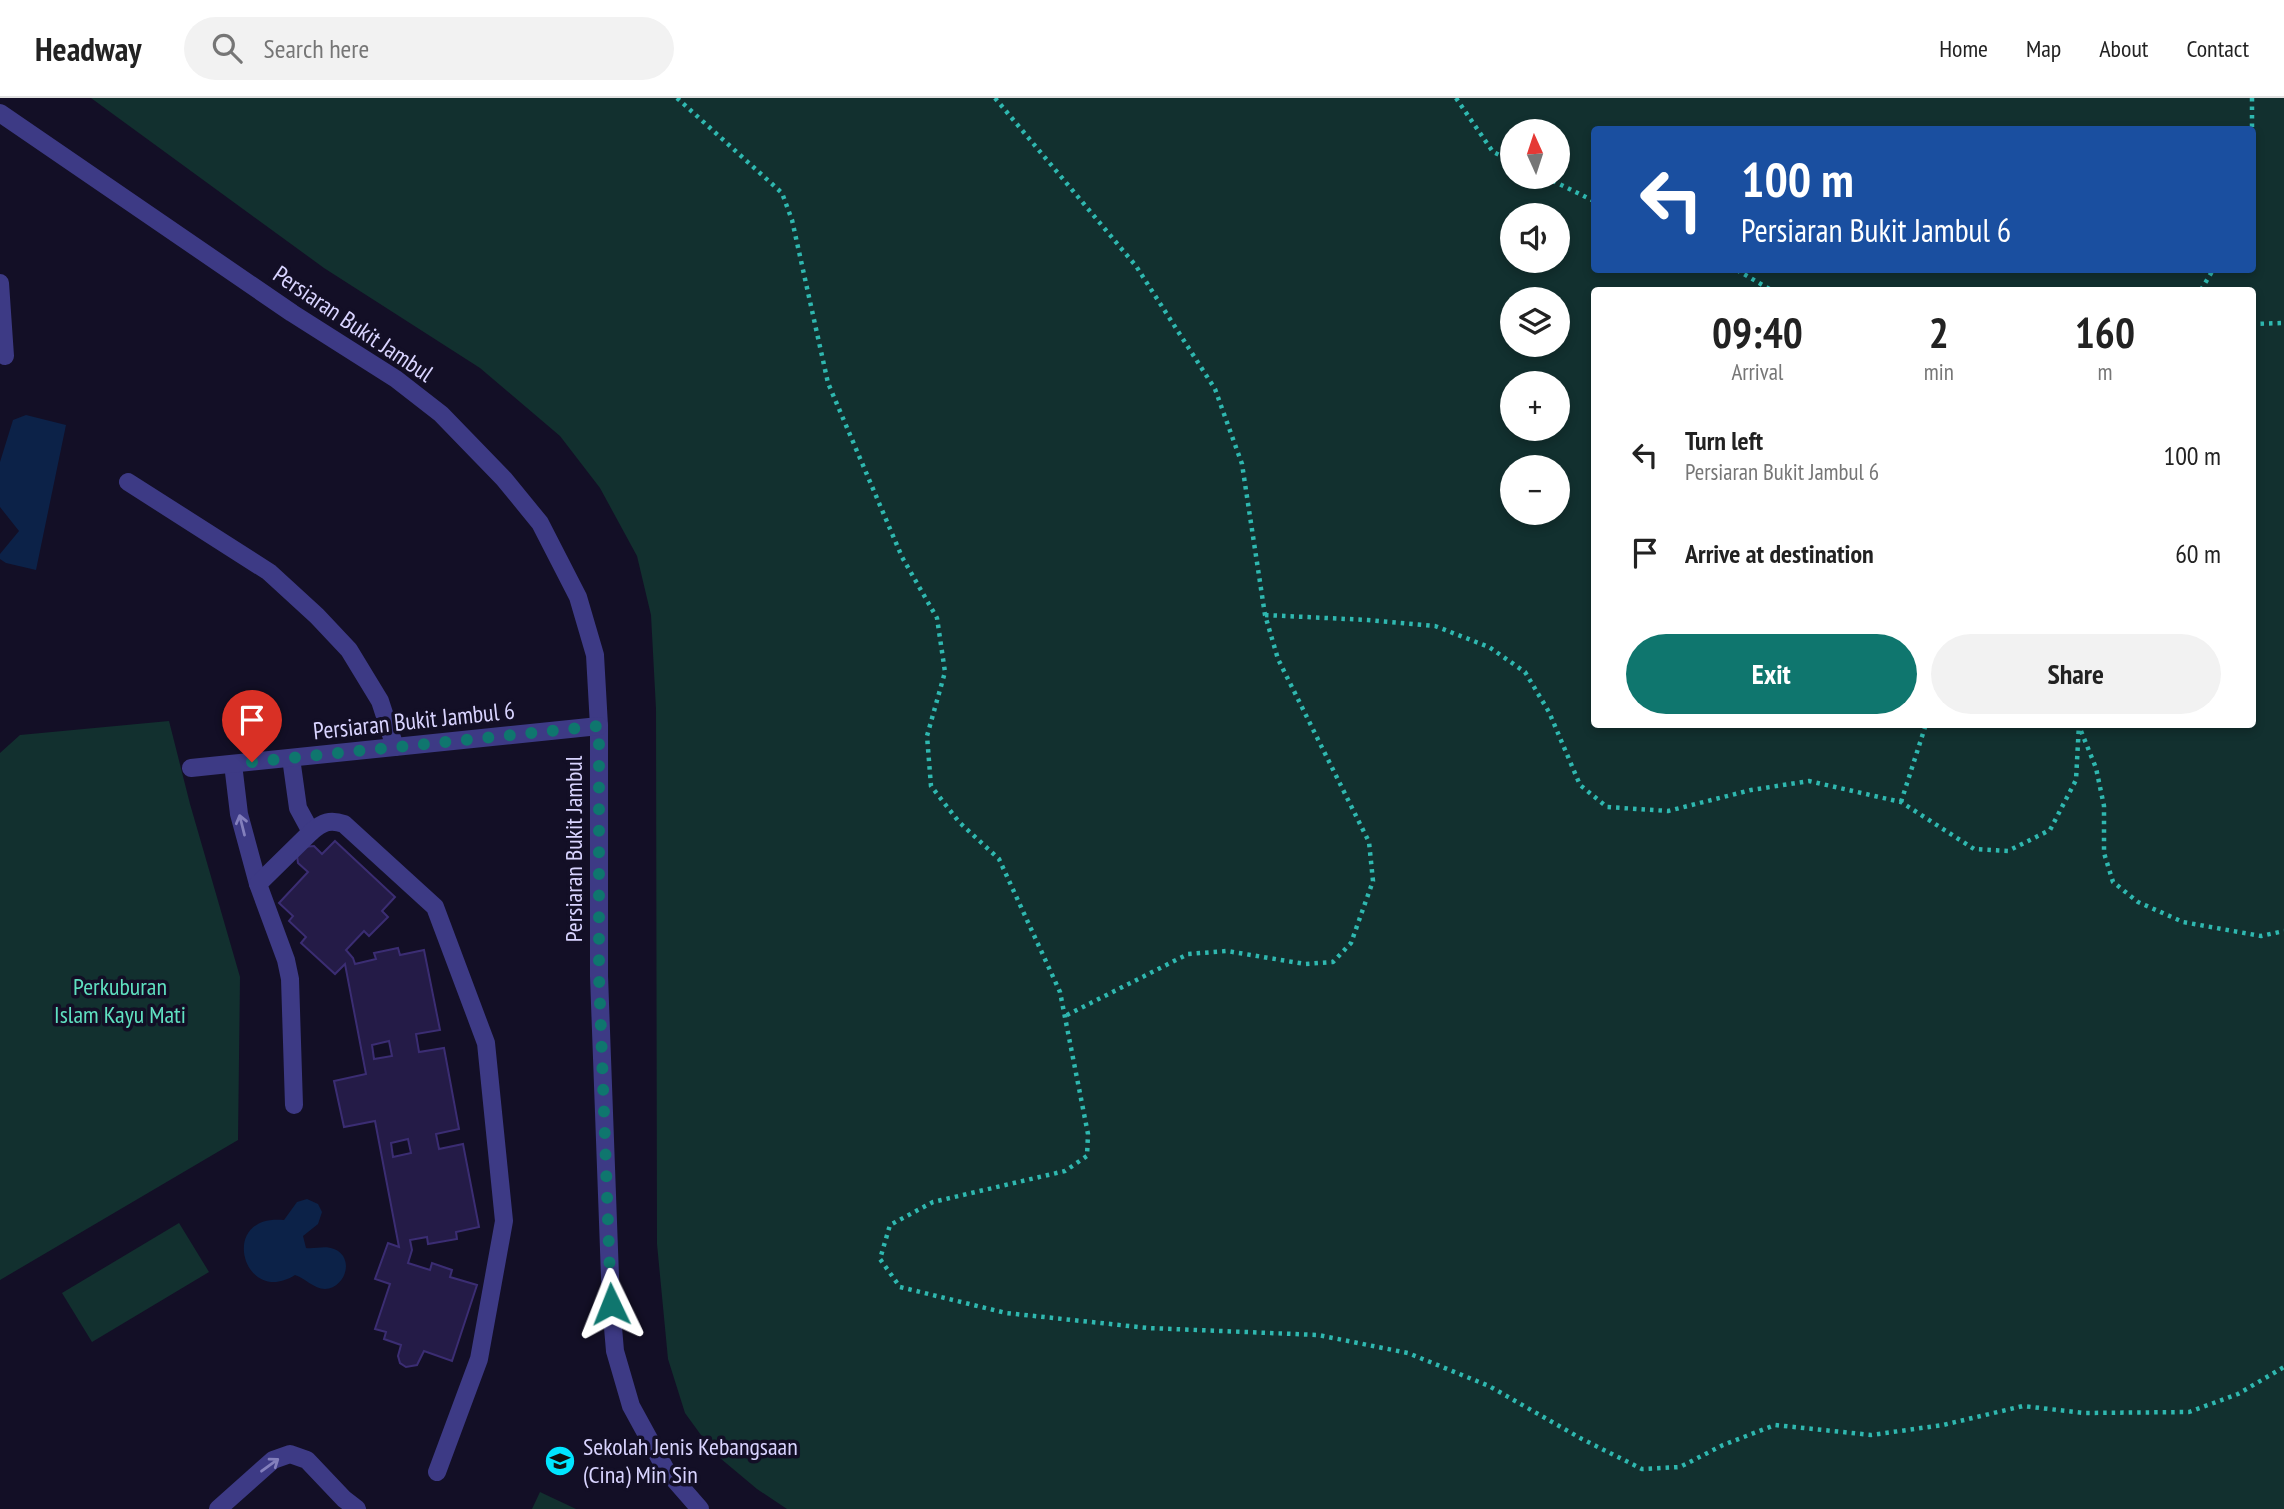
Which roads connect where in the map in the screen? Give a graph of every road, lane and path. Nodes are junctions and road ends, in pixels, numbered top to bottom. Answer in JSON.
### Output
{"nodes":[{"id":1,"x":677,"y":98,"type":"edge"},
{"id":2,"x":995,"y":98,"type":"edge"},
{"id":3,"x":1456,"y":98,"type":"edge"},
{"id":4,"x":2252,"y":98,"type":"edge"},
{"id":5,"x":0,"y":113,"type":"edge"},
{"id":6,"x":2252,"y":126,"type":"edge"},
{"id":7,"x":1500,"y":155,"type":"edge"},
{"id":8,"x":1570,"y":189,"type":"edge"},
{"id":9,"x":1591,"y":200,"type":"edge"},
{"id":10,"x":1742,"y":273,"type":"edge"},
{"id":11,"x":0,"y":283,"type":"edge"},
{"id":12,"x":1766,"y":287,"type":"edge"},
{"id":13,"x":2284,"y":323,"type":"edge"},
{"id":14,"x":2256,"y":324,"type":"edge"},
{"id":15,"x":5,"y":356,"type":"dead end"},
{"id":16,"x":128,"y":482,"type":"dead end"},
{"id":17,"x":1265,"y":615,"type":"junction"},
{"id":18,"x":599,"y":726,"type":"junction"},
{"id":19,"x":1925,"y":728,"type":"edge"},
{"id":20,"x":2079,"y":728,"type":"edge"},
{"id":21,"x":2080,"y":728,"type":"edge"},
{"id":22,"x":395,"y":747,"type":"junction"},
{"id":23,"x":291,"y":758,"type":"junction"},
{"id":24,"x":233,"y":764,"type":"junction"},
{"id":25,"x":191,"y":768,"type":"dead end"},
{"id":26,"x":1901,"y":802,"type":"junction"},
{"id":27,"x":311,"y":832,"type":"junction"},
{"id":28,"x":258,"y":884,"type":"junction"},
{"id":29,"x":2284,"y":930,"type":"edge"},
{"id":30,"x":1065,"y":1016,"type":"junction"},
{"id":31,"x":294,"y":1105,"type":"dead end"},
{"id":32,"x":2284,"y":1367,"type":"edge"},
{"id":33,"x":437,"y":1472,"type":"dead end"},
{"id":34,"x":218,"y":1509,"type":"edge"},
{"id":35,"x":356,"y":1509,"type":"edge"},
{"id":36,"x":699,"y":1509,"type":"edge"}],
"edges":[{"from":1,"to":30,"type":"path"},
{"from":2,"to":17,"type":"path"},
{"from":3,"to":7,"type":"path"},
{"from":4,"to":6,"type":"path"},
{"from":5,"to":18,"type":"street","name":"Persiaran Bukit Jambul"},
{"from":8,"to":9,"type":"path"},
{"from":10,"to":12,"type":"path"},
{"from":11,"to":15,"type":"street"},
{"from":13,"to":14,"type":"path"},
{"from":16,"to":22,"type":"street"},
{"from":17,"to":26,"type":"path"},
{"from":17,"to":30,"type":"path"},
{"from":18,"to":22,"type":"street","name":"Persiaran Bukit Jambul 6"},
{"from":18,"to":36,"type":"street","name":"Persiaran Bukit Jambul"},
{"from":19,"to":26,"type":"path"},
{"from":20,"to":26,"type":"path"},
{"from":21,"to":29,"type":"path"},
{"from":22,"to":23,"type":"street","name":"Persiaran Bukit Jambul 6"},
{"from":23,"to":24,"type":"street","name":"Persiaran Bukit Jambul 6"},
{"from":23,"to":27,"type":"street"},
{"from":24,"to":25,"type":"street","name":"Persiaran Bukit Jambul 6"},
{"from":28,"to":24,"type":"street","one_way":true},
{"from":27,"to":28,"type":"street"},
{"from":27,"to":33,"type":"street"},
{"from":28,"to":31,"type":"street"},
{"from":30,"to":32,"type":"path"},
{"from":34,"to":35,"type":"street","one_way":true}]}
